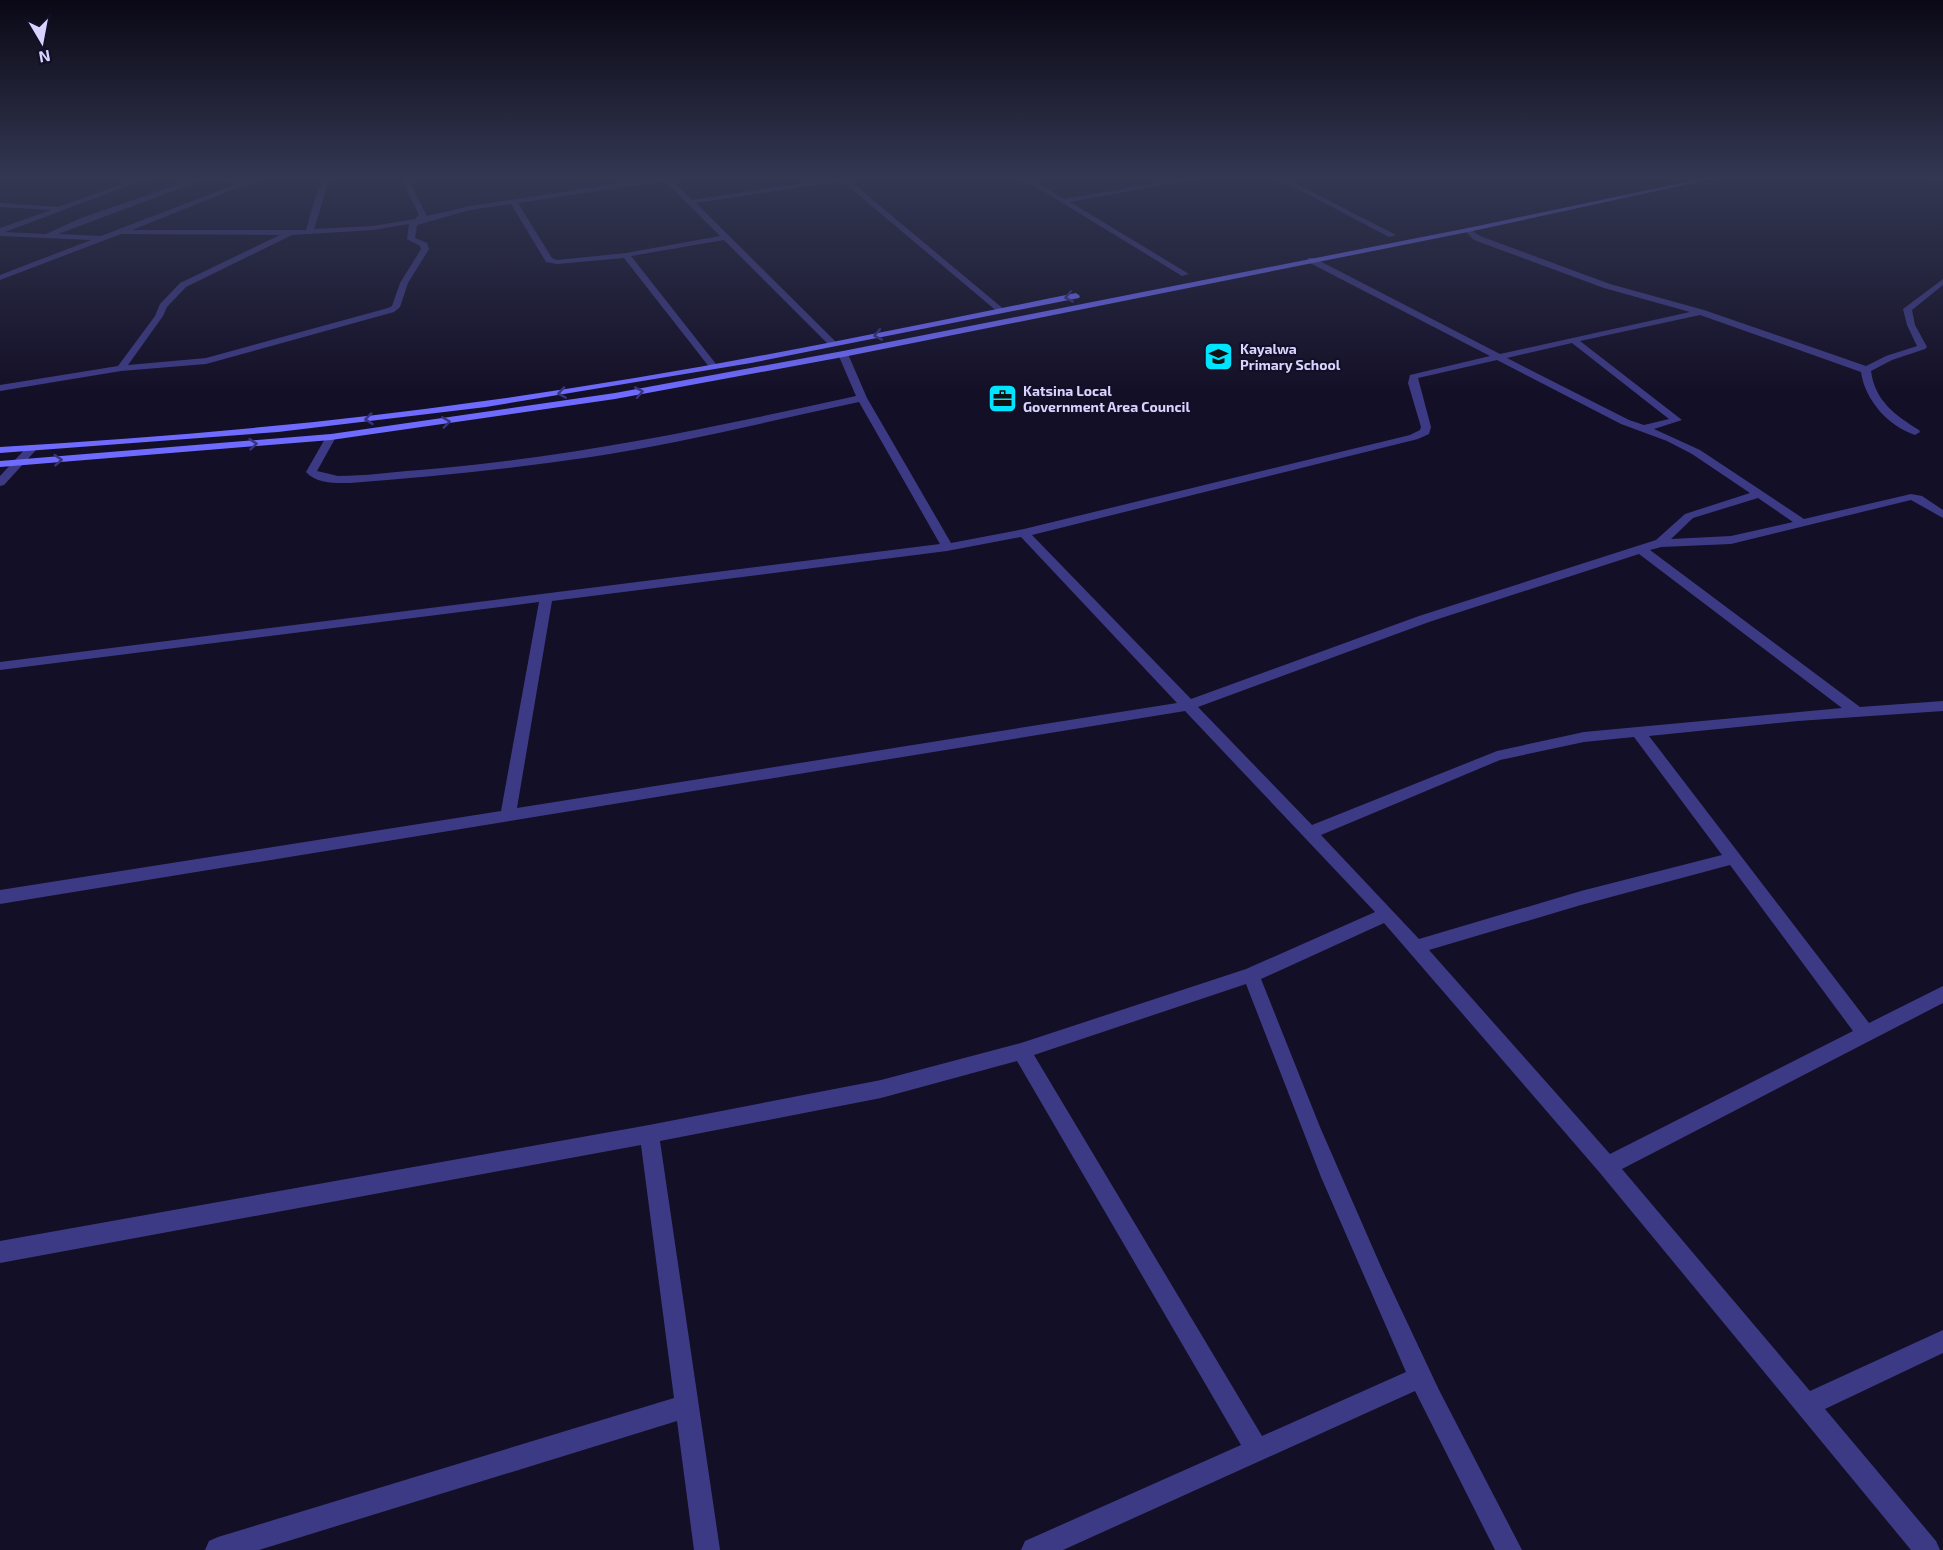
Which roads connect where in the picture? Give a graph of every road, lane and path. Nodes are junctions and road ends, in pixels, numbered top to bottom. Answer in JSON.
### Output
{"nodes":[{"id":1,"x":79,"y":249,"type":"edge"},
{"id":2,"x":256,"y":249,"type":"edge"},
{"id":3,"x":425,"y":249,"type":"edge"},
{"id":4,"x":542,"y":249,"type":"edge"},
{"id":5,"x":658,"y":249,"type":"edge"},
{"id":6,"x":737,"y":249,"type":"edge"},
{"id":7,"x":928,"y":249,"type":"edge"},
{"id":8,"x":1144,"y":249,"type":"edge"},
{"id":9,"x":1318,"y":249,"type":"edge"},
{"id":10,"x":1367,"y":249,"type":"edge"},
{"id":11,"x":1505,"y":249,"type":"edge"},
{"id":12,"x":627,"y":255,"type":"junction"},
{"id":13,"x":1283,"y":256,"type":"dead end"},
{"id":14,"x":1311,"y":260,"type":"junction"},
{"id":15,"x":1196,"y":272,"type":"dead end"},
{"id":16,"x":1185,"y":274,"type":"junction"},
{"id":17,"x":1173,"y":276,"type":"dead end"},
{"id":18,"x":0,"y":278,"type":"edge"},
{"id":19,"x":1943,"y":281,"type":"edge"},
{"id":20,"x":1082,"y":295,"type":"dead end"},
{"id":21,"x":1002,"y":311,"type":"junction"},
{"id":22,"x":1701,"y":312,"type":"junction"},
{"id":23,"x":1573,"y":340,"type":"junction"},
{"id":24,"x":833,"y":344,"type":"junction"},
{"id":25,"x":843,"y":354,"type":"junction"},
{"id":26,"x":1496,"y":357,"type":"junction"},
{"id":27,"x":713,"y":366,"type":"junction"},
{"id":28,"x":121,"y":368,"type":"junction"},
{"id":29,"x":1866,"y":370,"type":"junction"},
{"id":30,"x":0,"y":388,"type":"edge"},
{"id":31,"x":862,"y":398,"type":"junction"},
{"id":32,"x":1642,"y":429,"type":"junction"},
{"id":33,"x":1915,"y":432,"type":"dead end"},
{"id":34,"x":332,"y":437,"type":"junction"},
{"id":35,"x":32,"y":448,"type":"junction"},
{"id":36,"x":0,"y":450,"type":"edge"},
{"id":37,"x":17,"y":463,"type":"junction"},
{"id":38,"x":0,"y":464,"type":"edge"},
{"id":39,"x":0,"y":483,"type":"edge"},
{"id":40,"x":1760,"y":494,"type":"junction"},
{"id":41,"x":1943,"y":515,"type":"edge"},
{"id":42,"x":1802,"y":523,"type":"junction"},
{"id":43,"x":1024,"y":533,"type":"junction"},
{"id":44,"x":1660,"y":543,"type":"junction"},
{"id":45,"x":947,"y":547,"type":"junction"},
{"id":46,"x":1641,"y":549,"type":"junction"},
{"id":47,"x":546,"y":597,"type":"junction"},
{"id":48,"x":0,"y":666,"type":"edge"},
{"id":49,"x":1187,"y":706,"type":"junction"},
{"id":50,"x":1943,"y":706,"type":"edge"},
{"id":51,"x":1857,"y":712,"type":"junction"},
{"id":52,"x":1638,"y":732,"type":"junction"},
{"id":53,"x":508,"y":815,"type":"junction"},
{"id":54,"x":1309,"y":833,"type":"junction"},
{"id":55,"x":1734,"y":858,"type":"junction"},
{"id":56,"x":0,"y":897,"type":"edge"},
{"id":57,"x":1387,"y":915,"type":"junction"},
{"id":58,"x":1416,"y":948,"type":"junction"},
{"id":59,"x":1251,"y":975,"type":"junction"},
{"id":60,"x":1943,"y":994,"type":"edge"},
{"id":61,"x":1866,"y":1034,"type":"junction"},
{"id":62,"x":1021,"y":1051,"type":"junction"},
{"id":63,"x":649,"y":1134,"type":"junction"},
{"id":64,"x":1607,"y":1166,"type":"junction"},
{"id":65,"x":0,"y":1252,"type":"edge"},
{"id":66,"x":1943,"y":1341,"type":"edge"},
{"id":67,"x":1421,"y":1377,"type":"junction"},
{"id":68,"x":1807,"y":1405,"type":"junction"},
{"id":69,"x":687,"y":1406,"type":"junction"},
{"id":70,"x":1258,"y":1452,"type":"junction"},
{"id":71,"x":218,"y":1550,"type":"edge"},
{"id":72,"x":707,"y":1550,"type":"edge"},
{"id":73,"x":1034,"y":1550,"type":"edge"},
{"id":74,"x":1509,"y":1550,"type":"edge"},
{"id":75,"x":1927,"y":1550,"type":"edge"}],
"edges":[{"from":1,"to":18,"type":"street"},
{"from":2,"to":28,"type":"street"},
{"from":3,"to":28,"type":"street"},
{"from":4,"to":12,"type":"street"},
{"from":5,"to":12,"type":"street"},
{"from":6,"to":24,"type":"street"},
{"from":7,"to":21,"type":"street"},
{"from":8,"to":16,"type":"street"},
{"from":9,"to":13,"type":"main road"},
{"from":10,"to":14,"type":"main road"},
{"from":11,"to":22,"type":"street"},
{"from":12,"to":27,"type":"street"},
{"from":14,"to":25,"type":"main road"},
{"from":14,"to":26,"type":"street"},
{"from":15,"to":16,"type":"main road"},
{"from":16,"to":17,"type":"main road"},
{"from":19,"to":29,"type":"street"},
{"from":20,"to":21,"type":"main road","one_way":true},
{"from":21,"to":24,"type":"main road","one_way":true},
{"from":22,"to":23,"type":"street"},
{"from":22,"to":29,"type":"street"},
{"from":23,"to":26,"type":"street"},
{"from":23,"to":32,"type":"street"},
{"from":24,"to":27,"type":"main road"},
{"from":25,"to":31,"type":"street"},
{"from":34,"to":25,"type":"main road","one_way":true},
{"from":26,"to":32,"type":"street"},
{"from":26,"to":43,"type":"street"},
{"from":27,"to":35,"type":"main road","one_way":true},
{"from":28,"to":30,"type":"street"},
{"from":29,"to":33,"type":"street"},
{"from":31,"to":34,"type":"street"},
{"from":31,"to":45,"type":"street"},
{"from":32,"to":40,"type":"street"},
{"from":37,"to":34,"type":"main road","one_way":true},
{"from":35,"to":36,"type":"main road"},
{"from":35,"to":37,"type":"street"},
{"from":37,"to":38,"type":"main road"},
{"from":37,"to":39,"type":"street"},
{"from":40,"to":42,"type":"street"},
{"from":40,"to":44,"type":"street"},
{"from":41,"to":42,"type":"street"},
{"from":42,"to":44,"type":"street"},
{"from":43,"to":45,"type":"street"},
{"from":43,"to":49,"type":"street"},
{"from":44,"to":46,"type":"street"},
{"from":45,"to":47,"type":"street"},
{"from":46,"to":49,"type":"street"},
{"from":46,"to":51,"type":"street"},
{"from":47,"to":48,"type":"street"},
{"from":47,"to":53,"type":"street"},
{"from":49,"to":53,"type":"street"},
{"from":49,"to":54,"type":"street"},
{"from":50,"to":51,"type":"street"},
{"from":51,"to":52,"type":"street"},
{"from":52,"to":54,"type":"street"},
{"from":52,"to":55,"type":"street"},
{"from":53,"to":56,"type":"street"},
{"from":54,"to":57,"type":"street"},
{"from":55,"to":58,"type":"street"},
{"from":55,"to":61,"type":"street"},
{"from":57,"to":58,"type":"street"},
{"from":57,"to":59,"type":"street"},
{"from":58,"to":64,"type":"street"},
{"from":59,"to":62,"type":"street"},
{"from":59,"to":67,"type":"street"},
{"from":60,"to":61,"type":"street"},
{"from":61,"to":64,"type":"street"},
{"from":62,"to":63,"type":"street"},
{"from":62,"to":70,"type":"street"},
{"from":63,"to":65,"type":"street"},
{"from":63,"to":69,"type":"street"},
{"from":64,"to":68,"type":"street"},
{"from":66,"to":68,"type":"street"},
{"from":67,"to":70,"type":"street"},
{"from":67,"to":74,"type":"street"},
{"from":68,"to":75,"type":"street"},
{"from":69,"to":71,"type":"street"},
{"from":69,"to":72,"type":"street"},
{"from":70,"to":73,"type":"street"}]}
